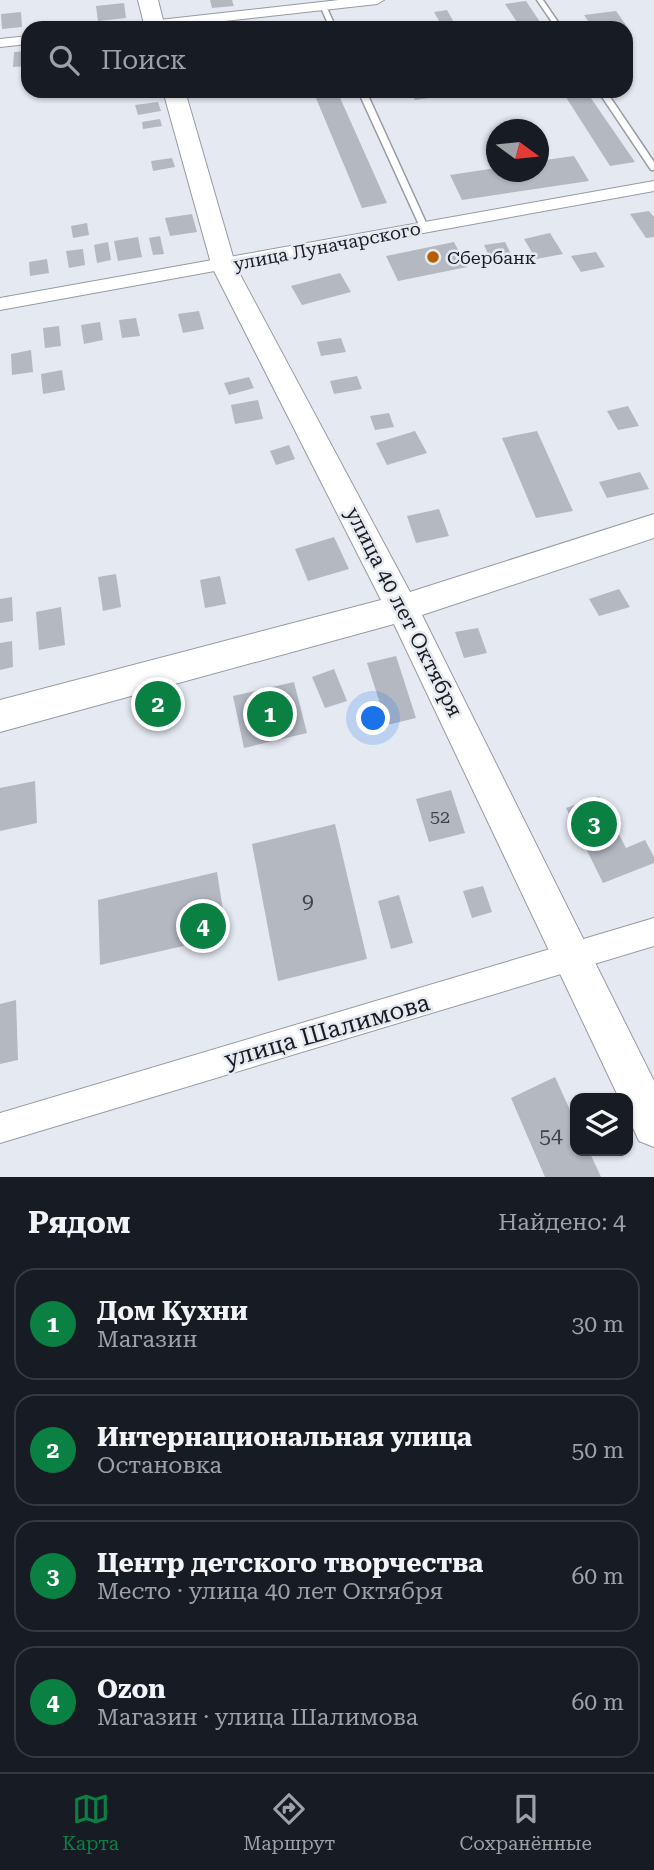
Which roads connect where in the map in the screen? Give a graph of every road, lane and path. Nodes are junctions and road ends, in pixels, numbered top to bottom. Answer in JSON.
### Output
{"nodes":[{"id":1,"x":148,"y":0,"type":"edge"},
{"id":2,"x":377,"y":0,"type":"edge"},
{"id":3,"x":540,"y":0,"type":"edge"},
{"id":4,"x":324,"y":8,"type":"junction"},
{"id":5,"x":154,"y":21,"type":"edge"},
{"id":6,"x":202,"y":21,"type":"edge"},
{"id":7,"x":330,"y":21,"type":"edge"},
{"id":8,"x":554,"y":21,"type":"edge"},
{"id":9,"x":21,"y":41,"type":"edge"},
{"id":10,"x":0,"y":43,"type":"edge"},
{"id":11,"x":176,"y":98,"type":"edge"},
{"id":12,"x":365,"y":98,"type":"edge"},
{"id":13,"x":607,"y":98,"type":"edge"},
{"id":14,"x":654,"y":168,"type":"edge"},
{"id":15,"x":654,"y":186,"type":"edge"},
{"id":16,"x":424,"y":227,"type":"junction"},
{"id":17,"x":224,"y":267,"type":"junction"},
{"id":18,"x":0,"y":304,"type":"edge"},
{"id":19,"x":654,"y":526,"type":"edge"},
{"id":20,"x":402,"y":608,"type":"junction"},
{"id":21,"x":0,"y":716,"type":"edge"},
{"id":22,"x":654,"y":932,"type":"edge"},
{"id":23,"x":574,"y":958,"type":"junction"},
{"id":24,"x":654,"y":1126,"type":"edge"},
{"id":25,"x":0,"y":1128,"type":"edge"}],
"edges":[{"from":1,"to":5,"type":"street"},
{"from":2,"to":4,"type":"street"},
{"from":3,"to":8,"type":"lane"},
{"from":4,"to":6,"type":"street"},
{"from":4,"to":7,"type":"lane"},
{"from":9,"to":10,"type":"street"},
{"from":11,"to":17,"type":"street","name":"улица 40 лет Октября"},
{"from":12,"to":16,"type":"lane"},
{"from":13,"to":14,"type":"lane"},
{"from":15,"to":16,"type":"street","name":"улица Луначарского"},
{"from":16,"to":17,"type":"street","name":"улица Луначарского"},
{"from":17,"to":18,"type":"street","name":"улица Луначарского"},
{"from":17,"to":20,"type":"street","name":"улица 40 лет Октября"},
{"from":19,"to":20,"type":"street"},
{"from":20,"to":21,"type":"street"},
{"from":20,"to":23,"type":"street","name":"улица 40 лет Октября"},
{"from":22,"to":23,"type":"street","name":"улица Шалимова"},
{"from":23,"to":24,"type":"street","name":"улица 40 лет Октября"},
{"from":23,"to":25,"type":"street","name":"улица Шалимова"}]}
